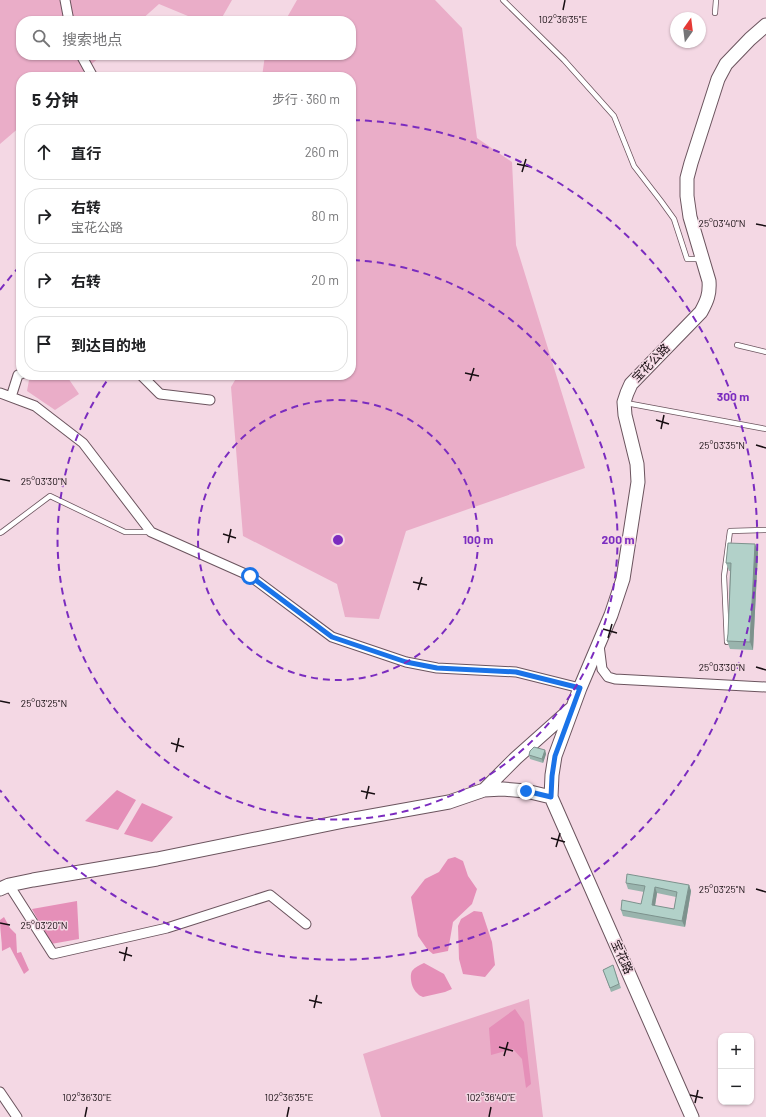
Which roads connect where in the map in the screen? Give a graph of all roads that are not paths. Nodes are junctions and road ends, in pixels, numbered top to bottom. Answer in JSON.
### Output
{"nodes":[{"id":1,"x":65,"y":0,"type":"edge"},
{"id":2,"x":503,"y":0,"type":"edge"},
{"id":3,"x":716,"y":0,"type":"edge"},
{"id":4,"x":716,"y":13,"type":"dead end"},
{"id":5,"x":68,"y":16,"type":"edge"},
{"id":6,"x":766,"y":25,"type":"edge"},
{"id":7,"x":84,"y":60,"type":"edge"},
{"id":8,"x":91,"y":72,"type":"edge"},
{"id":9,"x":702,"y":259,"type":"junction"},
{"id":10,"x":737,"y":345,"type":"dead end"},
{"id":11,"x":766,"y":352,"type":"edge"},
{"id":12,"x":16,"y":380,"type":"edge"},
{"id":13,"x":146,"y":380,"type":"edge"},
{"id":14,"x":0,"y":393,"type":"edge"},
{"id":15,"x":11,"y":397,"type":"junction"},
{"id":16,"x":210,"y":400,"type":"dead end"},
{"id":17,"x":624,"y":402,"type":"junction"},
{"id":18,"x":766,"y":429,"type":"edge"},
{"id":19,"x":766,"y":530,"type":"edge"},
{"id":20,"x":151,"y":532,"type":"junction"},
{"id":21,"x":0,"y":533,"type":"edge"},
{"id":22,"x":727,"y":642,"type":"edge"},
{"id":23,"x":599,"y":644,"type":"junction"},
{"id":24,"x":766,"y":687,"type":"edge"},
{"id":25,"x":580,"y":688,"type":"junction"},
{"id":26,"x":572,"y":708,"type":"junction"},
{"id":27,"x":484,"y":790,"type":"junction"},
{"id":28,"x":551,"y":797,"type":"junction"},
{"id":29,"x":5,"y":887,"type":"edge"},
{"id":30,"x":306,"y":924,"type":"dead end"},
{"id":31,"x":0,"y":1092,"type":"edge"},
{"id":32,"x":17,"y":1117,"type":"edge"},
{"id":33,"x":692,"y":1117,"type":"edge"}],
"edges":[{"from":1,"to":5,"type":"street"},
{"from":2,"to":9,"type":"lane"},
{"from":3,"to":4,"type":"lane"},
{"from":6,"to":9,"type":"street","name":"宝花公路"},
{"from":7,"to":8,"type":"street"},
{"from":9,"to":17,"type":"street","name":"宝花公路"},
{"from":10,"to":11,"type":"lane"},
{"from":12,"to":15,"type":"street"},
{"from":13,"to":16,"type":"street"},
{"from":14,"to":15,"type":"street"},
{"from":15,"to":20,"type":"street"},
{"from":17,"to":18,"type":"lane"},
{"from":17,"to":23,"type":"street","name":"宝花公路"},
{"from":19,"to":22,"type":"lane"},
{"from":20,"to":21,"type":"lane"},
{"from":20,"to":25,"type":"street"},
{"from":23,"to":24,"type":"street"},
{"from":23,"to":25,"type":"street","name":"宝花公路"},
{"from":25,"to":26,"type":"street","name":"宝花公路"},
{"from":26,"to":27,"type":"street"},
{"from":26,"to":28,"type":"street","name":"宝花公路"},
{"from":27,"to":28,"type":"street"},
{"from":27,"to":29,"type":"street"},
{"from":28,"to":33,"type":"street","name":"宝花路"},
{"from":29,"to":30,"type":"street"},
{"from":31,"to":32,"type":"street"}]}
